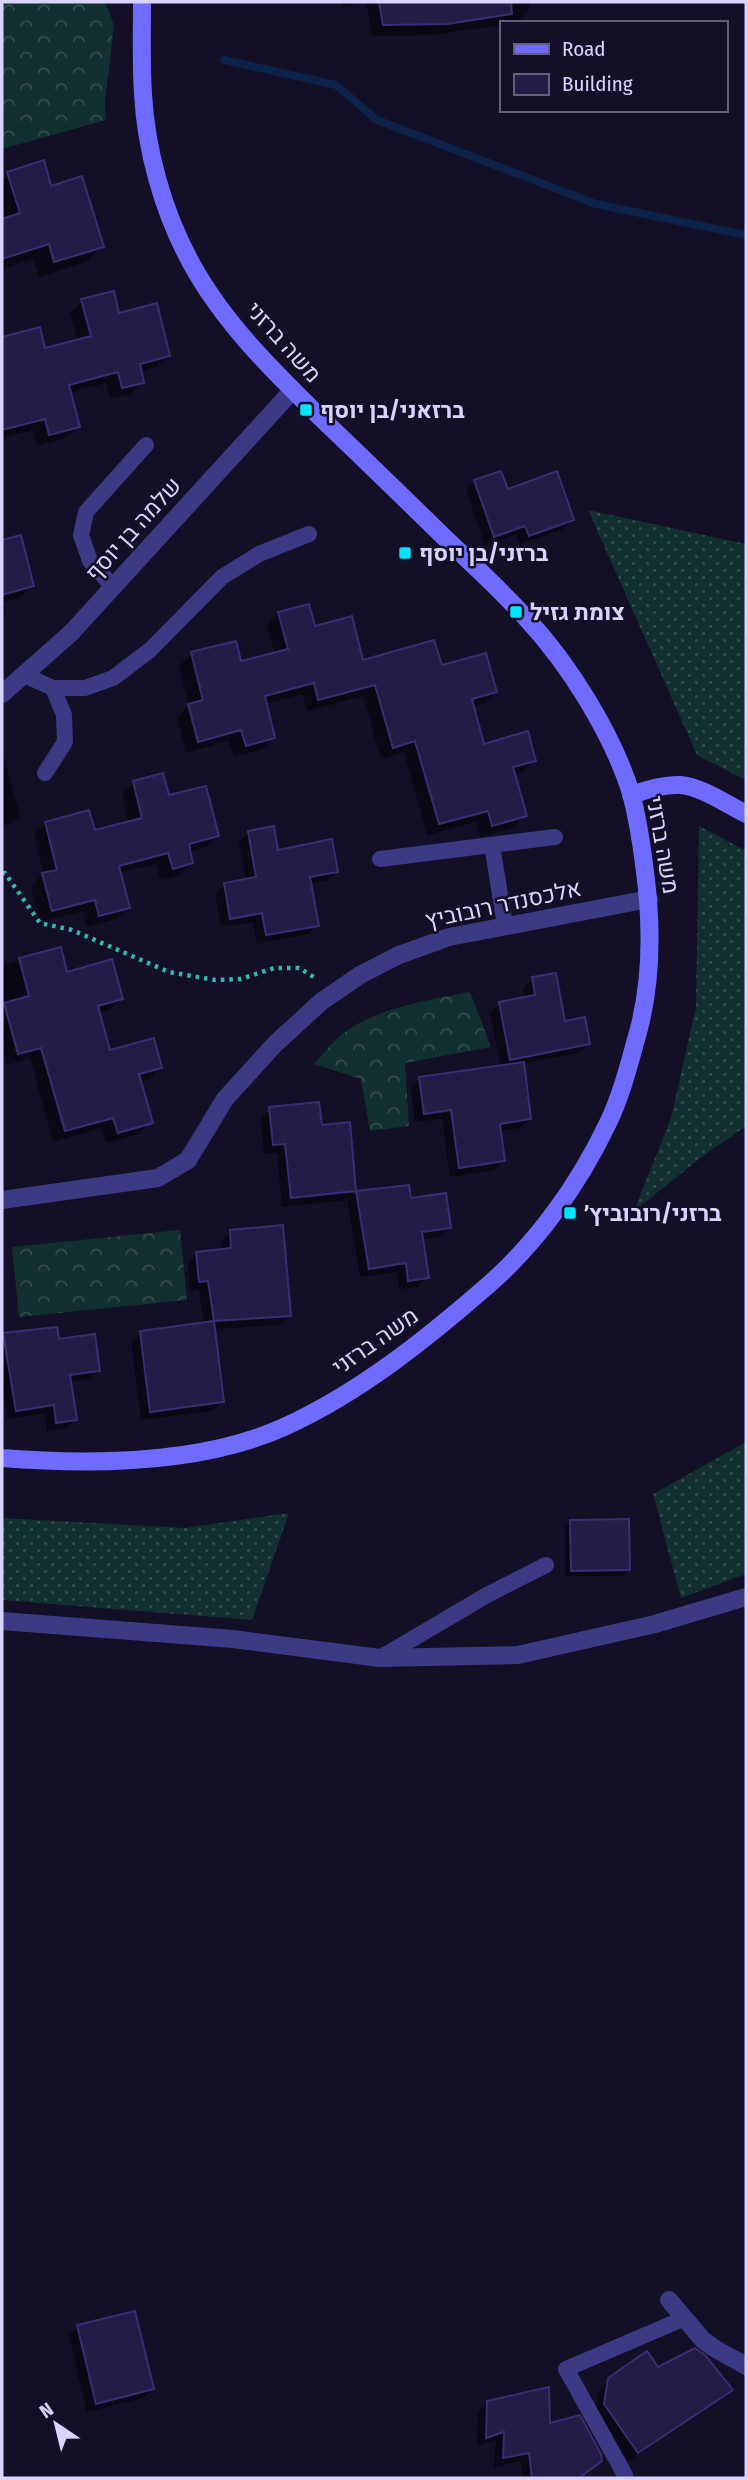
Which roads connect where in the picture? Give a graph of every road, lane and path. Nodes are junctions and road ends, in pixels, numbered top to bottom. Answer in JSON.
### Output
{"nodes":[{"id":1,"x":142,"y":2,"type":"edge"},
{"id":2,"x":292,"y":391,"type":"junction"},
{"id":3,"x":146,"y":445,"type":"dead end"},
{"id":4,"x":309,"y":534,"type":"dead end"},
{"id":5,"x":113,"y":587,"type":"junction"},
{"id":6,"x":24,"y":675,"type":"junction"},
{"id":7,"x":53,"y":688,"type":"junction"},
{"id":8,"x":2,"y":694,"type":"edge"},
{"id":9,"x":45,"y":774,"type":"dead end"},
{"id":10,"x":631,"y":795,"type":"junction"},
{"id":11,"x":746,"y":814,"type":"edge"},
{"id":12,"x":555,"y":837,"type":"dead end"},
{"id":13,"x":492,"y":845,"type":"junction"},
{"id":14,"x":380,"y":859,"type":"dead end"},
{"id":15,"x":2,"y":873,"type":"edge"},
{"id":16,"x":649,"y":899,"type":"junction"},
{"id":17,"x":505,"y":925,"type":"junction"},
{"id":18,"x":337,"y":991,"type":"junction"},
{"id":19,"x":2,"y":1200,"type":"edge"},
{"id":20,"x":2,"y":1458,"type":"edge"},
{"id":21,"x":547,"y":1565,"type":"dead end"},
{"id":22,"x":746,"y":1597,"type":"edge"},
{"id":23,"x":2,"y":1621,"type":"edge"},
{"id":24,"x":380,"y":1658,"type":"junction"},
{"id":25,"x":668,"y":2300,"type":"dead end"},
{"id":26,"x":685,"y":2318,"type":"junction"},
{"id":27,"x":746,"y":2366,"type":"edge"},
{"id":28,"x":625,"y":2475,"type":"dead end"}],
"edges":[{"from":1,"to":2,"type":"street","name":"משה ברזני"},
{"from":2,"to":5,"type":"street","name":"שלמה בן יוסף"},
{"from":2,"to":10,"type":"street","name":"משה ברזני"},
{"from":3,"to":5,"type":"lane"},
{"from":4,"to":7,"type":"lane"},
{"from":5,"to":6,"type":"street","name":"שלמה בן יוסף"},
{"from":6,"to":7,"type":"lane"},
{"from":6,"to":8,"type":"street","name":"שלמה בן יוסף"},
{"from":7,"to":9,"type":"lane"},
{"from":10,"to":11,"type":"street"},
{"from":10,"to":16,"type":"street","name":"משה ברזני"},
{"from":12,"to":13,"type":"lane"},
{"from":13,"to":14,"type":"lane"},
{"from":13,"to":17,"type":"lane"},
{"from":15,"to":18,"type":"path"},
{"from":16,"to":17,"type":"street","name":"אלכסנדר רובוביץ"},
{"from":16,"to":20,"type":"street","name":"משה ברזני"},
{"from":17,"to":18,"type":"street","name":"אלכסנדר רובוביץ"},
{"from":18,"to":19,"type":"street","name":"אלכסנדר רובוביץ"},
{"from":21,"to":24,"type":"lane"},
{"from":22,"to":24,"type":"street"},
{"from":23,"to":24,"type":"street"},
{"from":25,"to":26,"type":"street"},
{"from":26,"to":27,"type":"street"},
{"from":26,"to":28,"type":"lane"}]}
